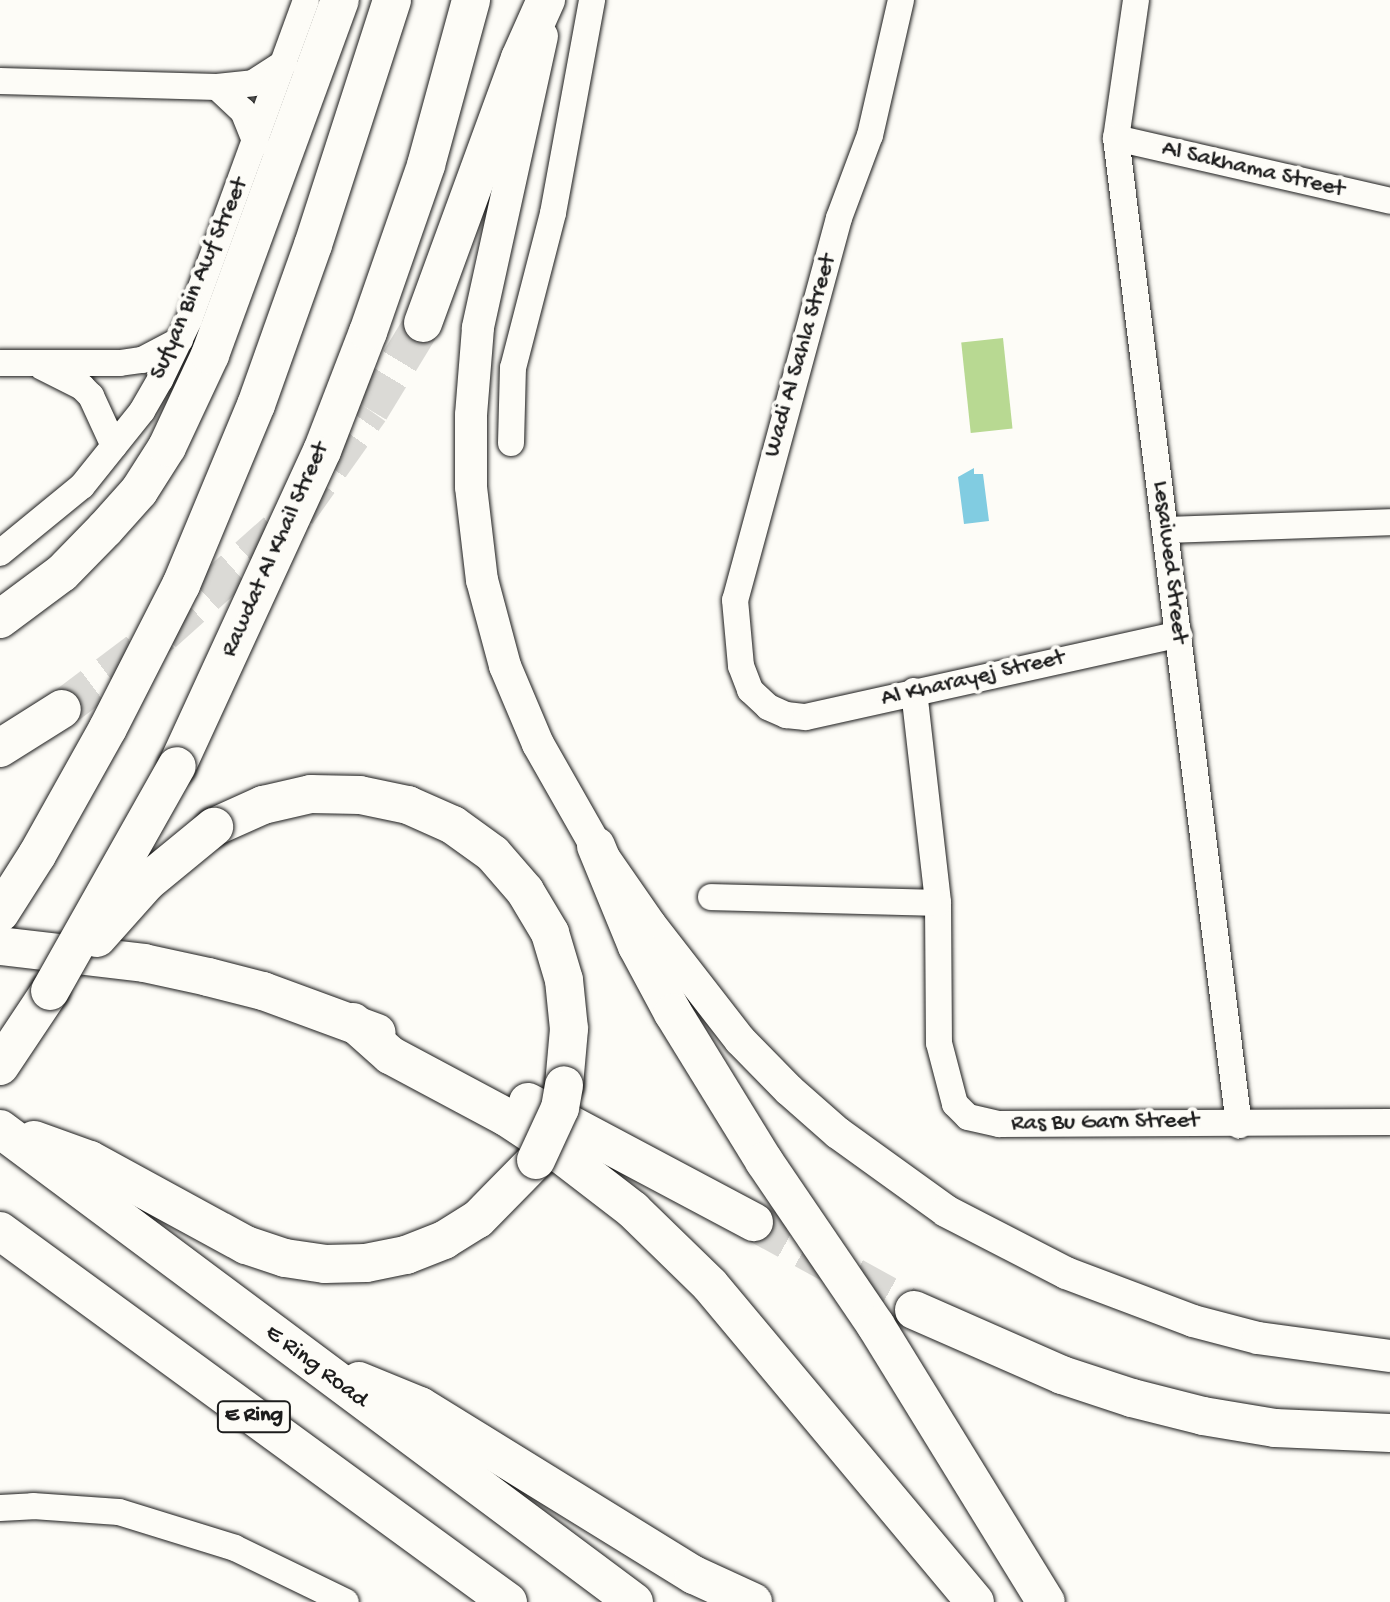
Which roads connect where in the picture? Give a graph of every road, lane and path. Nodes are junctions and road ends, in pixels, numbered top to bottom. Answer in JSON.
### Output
{"nodes":[{"id":1,"x":306,"y":0,"type":"edge"},
{"id":2,"x":340,"y":0,"type":"edge"},
{"id":3,"x":392,"y":0,"type":"edge"},
{"id":4,"x":471,"y":0,"type":"edge"},
{"id":5,"x":548,"y":0,"type":"edge"},
{"id":6,"x":592,"y":0,"type":"edge"},
{"id":7,"x":901,"y":0,"type":"edge"},
{"id":8,"x":1136,"y":0,"type":"edge"},
{"id":9,"x":284,"y":63,"type":"junction"},
{"id":10,"x":0,"y":81,"type":"edge"},
{"id":11,"x":217,"y":87,"type":"junction"},
{"id":12,"x":1116,"y":138,"type":"junction"},
{"id":13,"x":256,"y":143,"type":"junction"},
{"id":14,"x":1390,"y":201,"type":"edge"},
{"id":15,"x":423,"y":323,"type":"tunnel mouth"},
{"id":16,"x":180,"y":340,"type":"junction"},
{"id":17,"x":0,"y":363,"type":"edge"},
{"id":18,"x":35,"y":363,"type":"junction"},
{"id":19,"x":511,"y":443,"type":"dead end"},
{"id":20,"x":114,"y":446,"type":"junction"},
{"id":21,"x":1390,"y":522,"type":"edge"},
{"id":22,"x":1165,"y":530,"type":"junction"},
{"id":23,"x":0,"y":553,"type":"edge"},
{"id":24,"x":0,"y":619,"type":"edge"},
{"id":25,"x":1179,"y":634,"type":"junction"},
{"id":26,"x":914,"y":691,"type":"junction"},
{"id":27,"x":62,"y":709,"type":"tunnel mouth"},
{"id":28,"x":0,"y":748,"type":"edge"},
{"id":29,"x":596,"y":846,"type":"junction"},
{"id":30,"x":711,"y":897,"type":"dead end"},
{"id":31,"x":938,"y":903,"type":"junction"},
{"id":32,"x":0,"y":913,"type":"edge"},
{"id":33,"x":0,"y":946,"type":"edge"},
{"id":34,"x":50,"y":991,"type":"junction"},
{"id":35,"x":353,"y":1022,"type":"junction"},
{"id":36,"x":0,"y":1066,"type":"edge"},
{"id":37,"x":1390,"y":1122,"type":"edge"},
{"id":38,"x":1239,"y":1125,"type":"junction"},
{"id":39,"x":0,"y":1128,"type":"edge"},
{"id":40,"x":754,"y":1222,"type":"tunnel mouth"},
{"id":41,"x":0,"y":1231,"type":"edge"},
{"id":42,"x":914,"y":1310,"type":"tunnel mouth"},
{"id":43,"x":1390,"y":1356,"type":"edge"},
{"id":44,"x":307,"y":1361,"type":"junction"},
{"id":45,"x":1390,"y":1433,"type":"edge"},
{"id":46,"x":0,"y":1508,"type":"edge"},
{"id":47,"x":346,"y":1602,"type":"edge"},
{"id":48,"x":508,"y":1602,"type":"edge"},
{"id":49,"x":634,"y":1602,"type":"edge"},
{"id":50,"x":753,"y":1602,"type":"edge"},
{"id":51,"x":975,"y":1602,"type":"edge"},
{"id":52,"x":1046,"y":1602,"type":"edge"}],
"edges":[{"from":1,"to":9,"type":"street","name":"Sufyan Bin Awf Street"},
{"from":2,"to":24,"type":"highway"},
{"from":3,"to":32,"type":"highway"},
{"from":4,"to":34,"type":"highway","name":"Rawdat Al Khail Street","bridge":true},
{"from":5,"to":15,"type":"highway"},
{"from":5,"to":29,"type":"main road"},
{"from":6,"to":19,"type":"street"},
{"from":7,"to":26,"type":"street","name":"Wadi Al Sahla Street"},
{"from":8,"to":12,"type":"street","name":"Lesaiwed Street"},
{"from":9,"to":11,"type":"street"},
{"from":9,"to":13,"type":"street","name":"Sufyan Bin Awf Street"},
{"from":10,"to":11,"type":"street"},
{"from":11,"to":13,"type":"street"},
{"from":12,"to":14,"type":"street","name":"Al Sakhama Street"},
{"from":12,"to":22,"type":"street","name":"Lesaiwed Street"},
{"from":13,"to":16,"type":"street","name":"Sufyan Bin Awf Street"},
{"from":16,"to":18,"type":"street"},
{"from":16,"to":20,"type":"street","name":"Sufyan Bin Awf Street"},
{"from":17,"to":18,"type":"street"},
{"from":18,"to":20,"type":"street"},
{"from":20,"to":23,"type":"street","name":"Sufyan Bin Awf Street"},
{"from":21,"to":22,"type":"street"},
{"from":22,"to":25,"type":"street","name":"Lesaiwed Street"},
{"from":25,"to":26,"type":"street","name":"Al Kharayej Street"},
{"from":25,"to":38,"type":"street","name":"Lesaiwed Street"},
{"from":26,"to":31,"type":"street","name":"Ras Bu Garn Street"},
{"from":27,"to":28,"type":"highway"},
{"from":29,"to":43,"type":"main road"},
{"from":29,"to":52,"type":"highway"},
{"from":30,"to":31,"type":"street"},
{"from":31,"to":38,"type":"street","name":"Ras Bu Garn Street"},
{"from":33,"to":35,"type":"highway"},
{"from":34,"to":36,"type":"highway","name":"Rawdat Al Khail Street"},
{"from":34,"to":39,"type":"highway","bridge":true},
{"from":35,"to":40,"type":"highway"},
{"from":35,"to":51,"type":"highway"},
{"from":37,"to":38,"type":"street","name":"Ras Bu Garn Street"},
{"from":39,"to":44,"type":"highway","name":"E Ring Road"},
{"from":41,"to":48,"type":"highway","number":"E Ring"},
{"from":42,"to":45,"type":"highway"},
{"from":44,"to":49,"type":"highway","name":"E Ring Road"},
{"from":44,"to":50,"type":"highway"},
{"from":46,"to":47,"type":"street"}]}
